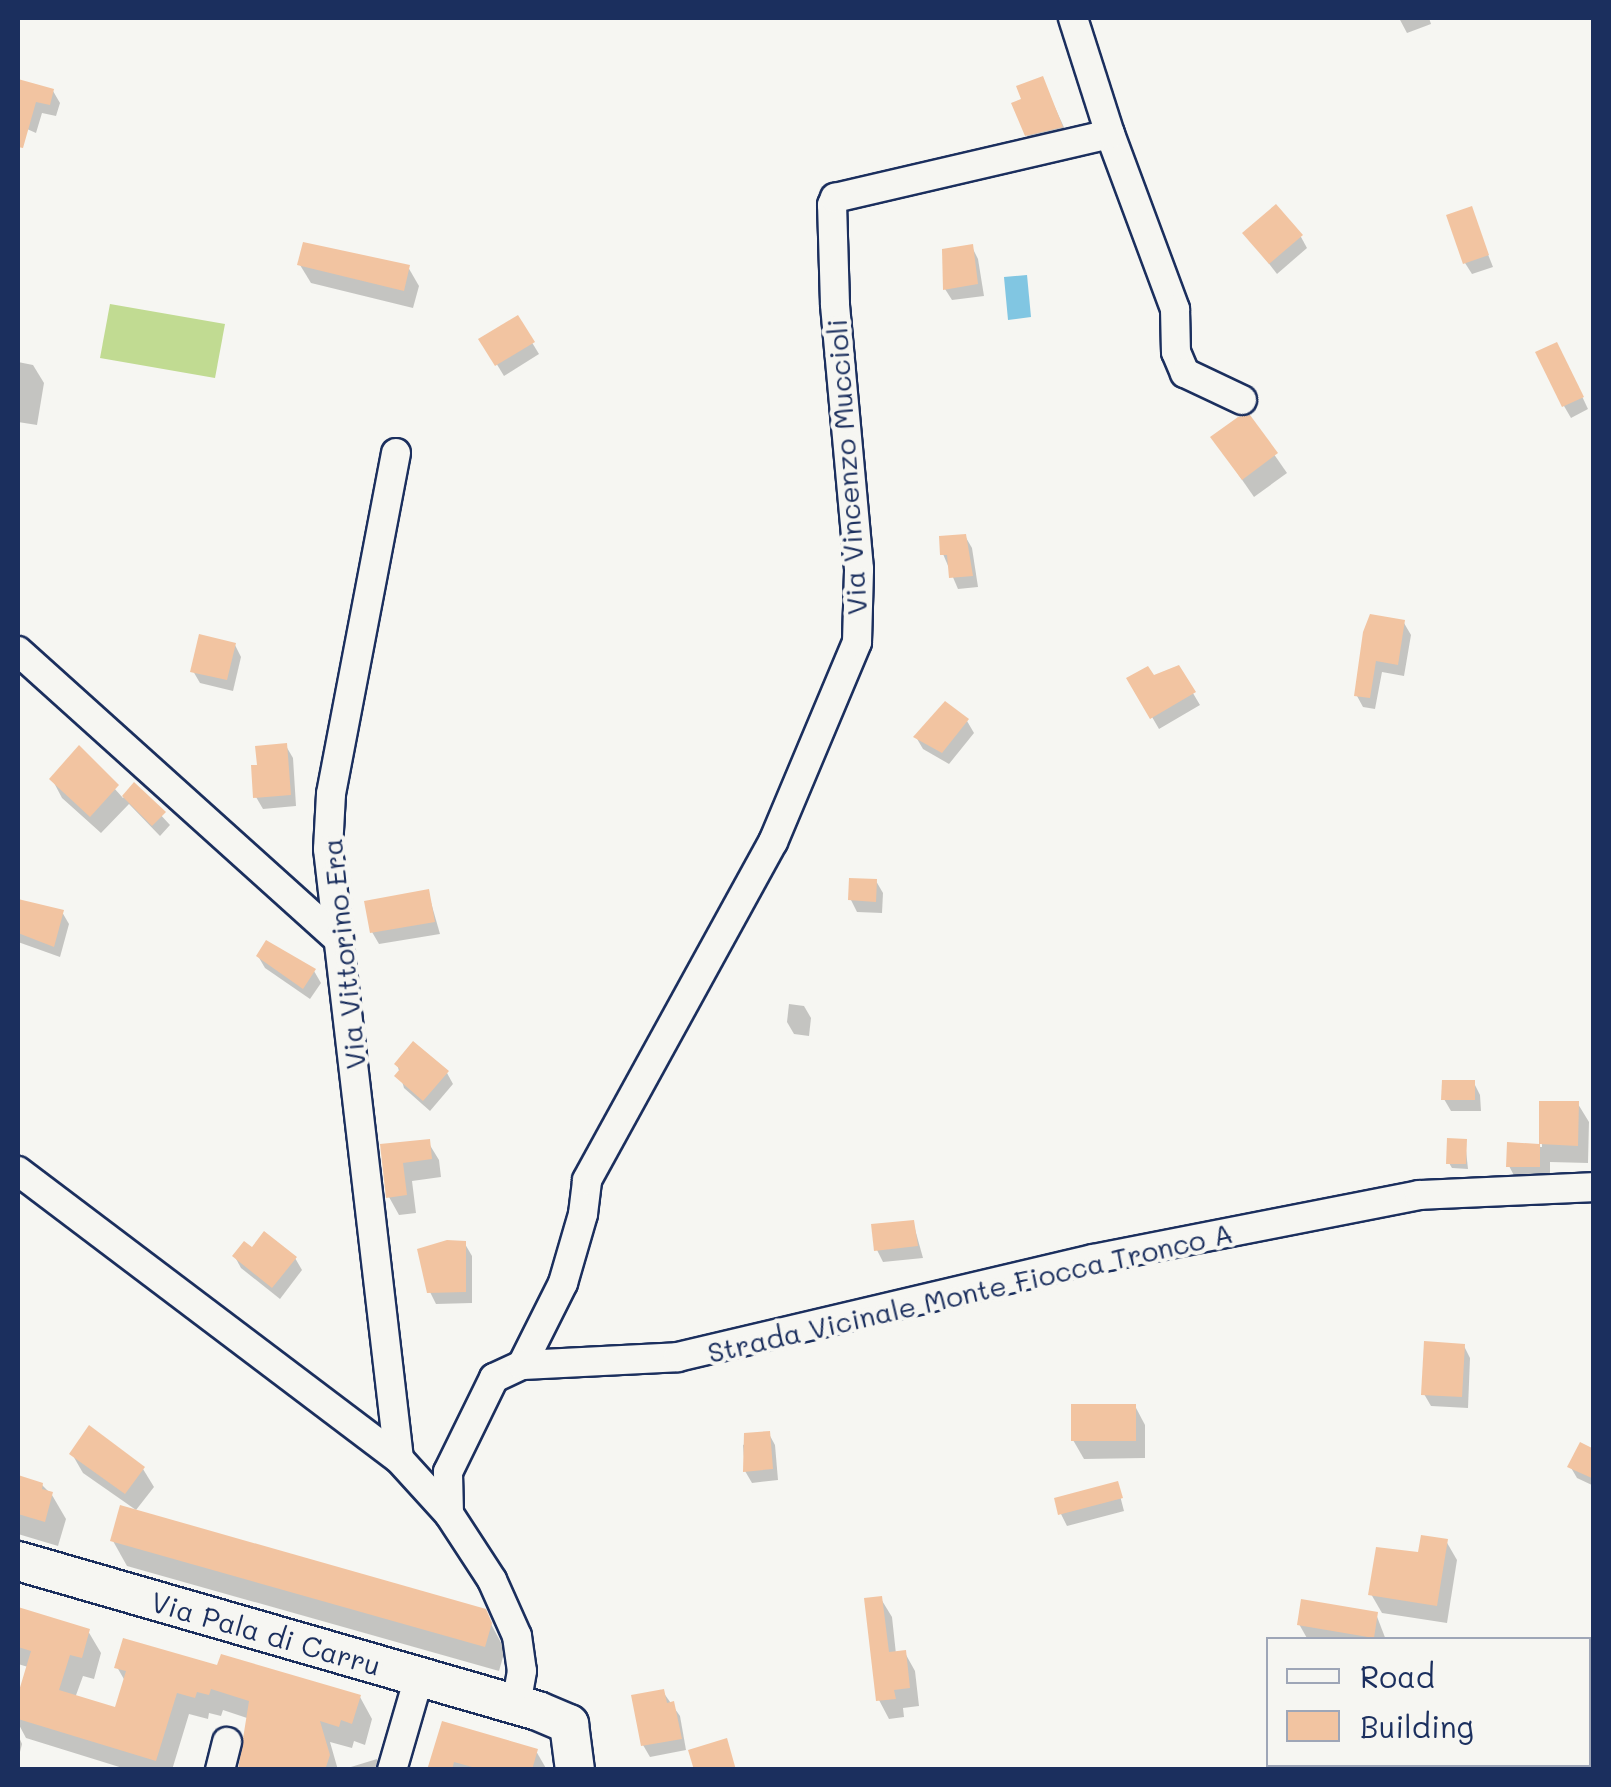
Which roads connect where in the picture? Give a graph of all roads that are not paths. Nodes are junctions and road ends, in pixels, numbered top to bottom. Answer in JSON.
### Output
{"nodes":[{"id":1,"x":1073,"y":18,"type":"edge"},
{"id":2,"x":1110,"y":134,"type":"junction"},
{"id":3,"x":1242,"y":400,"type":"dead end"},
{"id":4,"x":396,"y":453,"type":"dead end"},
{"id":5,"x":18,"y":651,"type":"edge"},
{"id":6,"x":339,"y":940,"type":"junction"},
{"id":7,"x":18,"y":1172,"type":"edge"},
{"id":8,"x":1594,"y":1186,"type":"edge"},
{"id":9,"x":522,"y":1365,"type":"junction"},
{"id":10,"x":399,"y":1459,"type":"junction"},
{"id":11,"x":449,"y":1514,"type":"junction"},
{"id":12,"x":18,"y":1561,"type":"edge"},
{"id":13,"x":419,"y":1677,"type":"junction"},
{"id":14,"x":516,"y":1705,"type":"junction"},
{"id":15,"x":392,"y":1770,"type":"edge"},
{"id":16,"x":575,"y":1770,"type":"edge"}],
"edges":[{"from":1,"to":2,"type":"street"},
{"from":2,"to":3,"type":"street"},
{"from":2,"to":9,"type":"street","name":"Via Vincenzo Muccioli"},
{"from":4,"to":6,"type":"street","name":"Via Vittorino Era"},
{"from":5,"to":6,"type":"street"},
{"from":6,"to":10,"type":"street","name":"Via Vittorino Era"},
{"from":7,"to":10,"type":"street"},
{"from":8,"to":9,"type":"street","name":"Strada Vicinale Monte Fiocca Tronco A"},
{"from":9,"to":11,"type":"street"},
{"from":10,"to":11,"type":"street"},
{"from":11,"to":14,"type":"street"},
{"from":12,"to":13,"type":"street","name":"Via Pala di Carru"},
{"from":13,"to":14,"type":"street","name":"Via Pala di Carru"},
{"from":13,"to":15,"type":"street"},
{"from":14,"to":16,"type":"street"}]}
